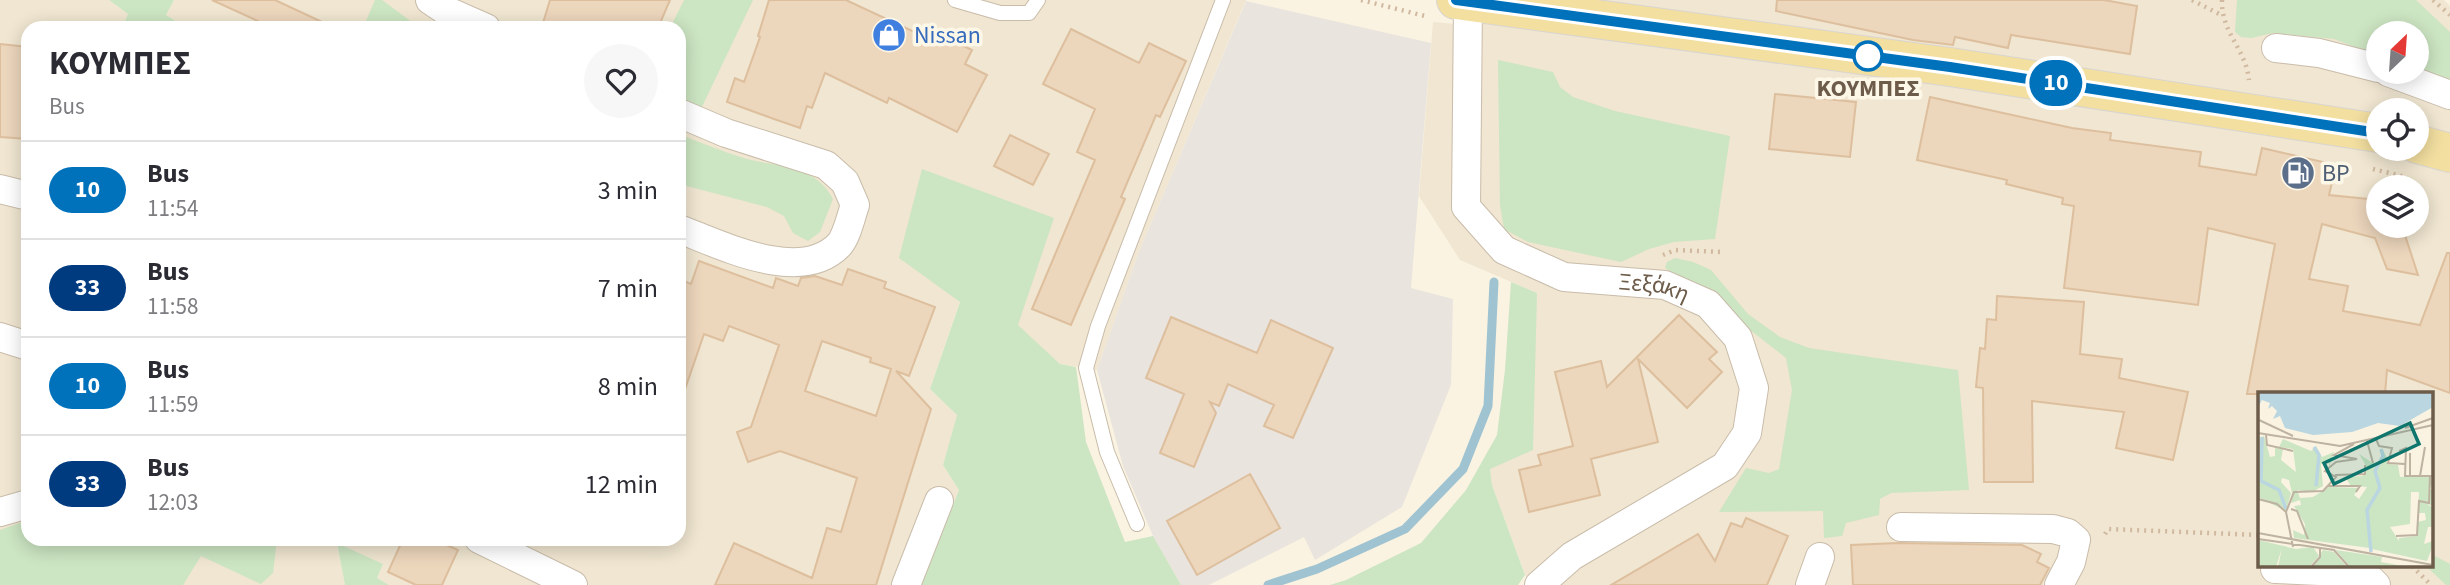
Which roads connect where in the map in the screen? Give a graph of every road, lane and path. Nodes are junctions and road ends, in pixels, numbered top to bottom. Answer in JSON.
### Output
{"nodes":[{"id":1,"x":430,"y":0,"type":"edge"},
{"id":2,"x":955,"y":0,"type":"edge"},
{"id":3,"x":1038,"y":0,"type":"edge"},
{"id":4,"x":1223,"y":0,"type":"edge"},
{"id":5,"x":2192,"y":0,"type":"edge"},
{"id":6,"x":2222,"y":0,"type":"edge"},
{"id":7,"x":2433,"y":0,"type":"edge"},
{"id":8,"x":1462,"y":1,"type":"edge"},
{"id":9,"x":2221,"y":15,"type":"junction"},
{"id":10,"x":2450,"y":15,"type":"edge"},
{"id":11,"x":470,"y":21,"type":"edge"},
{"id":12,"x":2276,"y":48,"type":"dead end"},
{"id":13,"x":2366,"y":65,"type":"edge"},
{"id":14,"x":2420,"y":84,"type":"edge"},
{"id":15,"x":2450,"y":95,"type":"edge"},
{"id":16,"x":2245,"y":112,"type":"junction"},
{"id":17,"x":686,"y":116,"type":"edge"},
{"id":18,"x":2366,"y":131,"type":"edge"},
{"id":19,"x":2429,"y":147,"type":"edge"},
{"id":20,"x":2450,"y":153,"type":"edge"},
{"id":21,"x":0,"y":189,"type":"edge"},
{"id":22,"x":21,"y":194,"type":"edge"},
{"id":23,"x":686,"y":232,"type":"edge"},
{"id":24,"x":0,"y":337,"type":"edge"},
{"id":25,"x":21,"y":344,"type":"edge"},
{"id":26,"x":939,"y":501,"type":"dead end"},
{"id":27,"x":21,"y":506,"type":"edge"},
{"id":28,"x":0,"y":512,"type":"edge"},
{"id":29,"x":1137,"y":524,"type":"dead end"},
{"id":30,"x":1901,"y":527,"type":"dead end"},
{"id":31,"x":2258,"y":535,"type":"edge"},
{"id":32,"x":2089,"y":540,"type":"junction"},
{"id":33,"x":493,"y":546,"type":"edge"},
{"id":34,"x":1820,"y":558,"type":"dead end"},
{"id":35,"x":2414,"y":568,"type":"edge"},
{"id":36,"x":2275,"y":569,"type":"dead end"},
{"id":37,"x":573,"y":585,"type":"edge"},
{"id":38,"x":906,"y":585,"type":"edge"},
{"id":39,"x":1539,"y":585,"type":"edge"},
{"id":40,"x":1810,"y":585,"type":"edge"},
{"id":41,"x":2059,"y":585,"type":"edge"},
{"id":42,"x":2376,"y":585,"type":"edge"},
{"id":43,"x":2431,"y":585,"type":"edge"}],
"edges":[{"from":1,"to":11,"type":"street"},
{"from":2,"to":3,"type":"lane"},
{"from":4,"to":29,"type":"lane"},
{"from":5,"to":9,"type":"path"},
{"from":6,"to":9,"type":"path"},
{"from":7,"to":10,"type":"path"},
{"from":8,"to":16,"type":"main road"},
{"from":8,"to":39,"type":"street","name":"Ξεξάκη"},
{"from":9,"to":16,"type":"path"},
{"from":12,"to":13,"type":"street"},
{"from":14,"to":15,"type":"street"},
{"from":16,"to":18,"type":"main road"},
{"from":17,"to":23,"type":"street"},
{"from":19,"to":20,"type":"main road"},
{"from":21,"to":22,"type":"street"},
{"from":24,"to":25,"type":"street"},
{"from":26,"to":38,"type":"street"},
{"from":27,"to":28,"type":"street"},
{"from":30,"to":32,"type":"street"},
{"from":31,"to":32,"type":"path"},
{"from":32,"to":41,"type":"street"},
{"from":33,"to":37,"type":"street"},
{"from":34,"to":40,"type":"street"},
{"from":35,"to":43,"type":"path"},
{"from":36,"to":42,"type":"street"}]}
